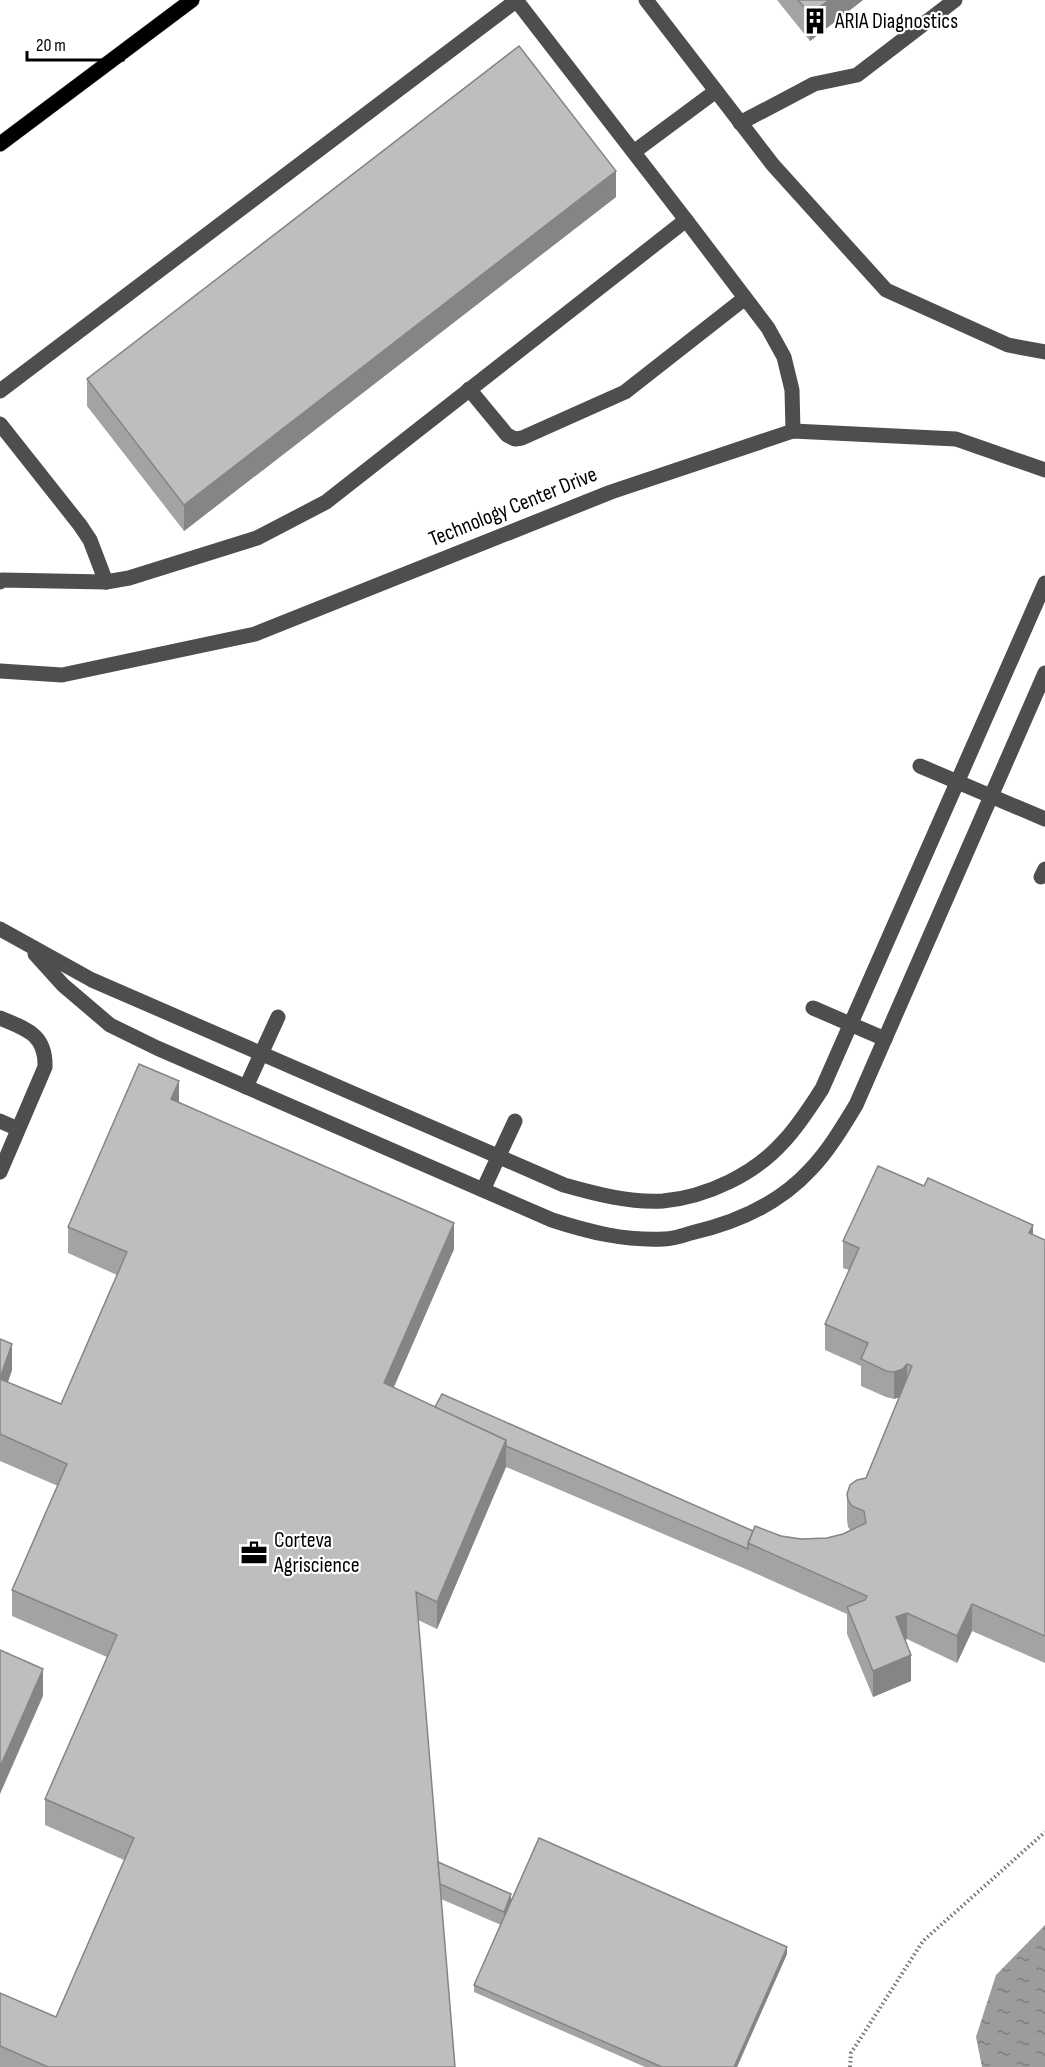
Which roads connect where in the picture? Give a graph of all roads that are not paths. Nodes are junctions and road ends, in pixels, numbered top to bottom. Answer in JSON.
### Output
{"nodes":[{"id":1,"x":192,"y":0,"type":"edge"},
{"id":2,"x":516,"y":0,"type":"edge"},
{"id":3,"x":646,"y":0,"type":"edge"},
{"id":4,"x":955,"y":0,"type":"edge"},
{"id":5,"x":716,"y":91,"type":"junction"},
{"id":6,"x":740,"y":123,"type":"junction"},
{"id":7,"x":0,"y":144,"type":"edge"},
{"id":8,"x":635,"y":152,"type":"junction"},
{"id":9,"x":686,"y":220,"type":"junction"},
{"id":10,"x":745,"y":298,"type":"junction"},
{"id":11,"x":1045,"y":352,"type":"edge"},
{"id":12,"x":469,"y":389,"type":"junction"},
{"id":13,"x":0,"y":392,"type":"edge"},
{"id":14,"x":0,"y":424,"type":"edge"},
{"id":15,"x":793,"y":430,"type":"junction"},
{"id":16,"x":1045,"y":470,"type":"edge"},
{"id":17,"x":1,"y":580,"type":"edge"},
{"id":18,"x":106,"y":582,"type":"junction"},
{"id":19,"x":1045,"y":583,"type":"edge"},
{"id":20,"x":0,"y":671,"type":"edge"},
{"id":21,"x":1045,"y":673,"type":"edge"},
{"id":22,"x":920,"y":766,"type":"dead end"},
{"id":23,"x":958,"y":782,"type":"junction"},
{"id":24,"x":991,"y":796,"type":"junction"},
{"id":25,"x":1045,"y":819,"type":"edge"},
{"id":26,"x":0,"y":929,"type":"edge"},
{"id":27,"x":27,"y":945,"type":"junction"},
{"id":28,"x":813,"y":1008,"type":"dead end"},
{"id":29,"x":278,"y":1017,"type":"dead end"},
{"id":30,"x":0,"y":1018,"type":"edge"},
{"id":31,"x":851,"y":1024,"type":"junction"},
{"id":32,"x":885,"y":1039,"type":"junction"},
{"id":33,"x":261,"y":1054,"type":"junction"},
{"id":34,"x":246,"y":1087,"type":"junction"},
{"id":35,"x":515,"y":1120,"type":"dead end"},
{"id":36,"x":0,"y":1122,"type":"edge"},
{"id":37,"x":18,"y":1129,"type":"junction"},
{"id":38,"x":499,"y":1156,"type":"junction"},
{"id":39,"x":0,"y":1172,"type":"edge"},
{"id":40,"x":483,"y":1190,"type":"junction"}],
"edges":[{"from":1,"to":7,"type":"main road"},
{"from":2,"to":8,"type":"street"},
{"from":2,"to":13,"type":"street"},
{"from":3,"to":5,"type":"street"},
{"from":4,"to":6,"type":"street"},
{"from":5,"to":6,"type":"street"},
{"from":5,"to":8,"type":"street"},
{"from":6,"to":11,"type":"street"},
{"from":8,"to":9,"type":"street"},
{"from":9,"to":10,"type":"street"},
{"from":9,"to":12,"type":"street"},
{"from":10,"to":12,"type":"street"},
{"from":10,"to":15,"type":"street"},
{"from":12,"to":18,"type":"street"},
{"from":14,"to":18,"type":"street"},
{"from":15,"to":16,"type":"street","name":"Technology Center Drive"},
{"from":15,"to":20,"type":"street","name":"Technology Center Drive"},
{"from":17,"to":18,"type":"street"},
{"from":19,"to":23,"type":"street"},
{"from":21,"to":24,"type":"street"},
{"from":22,"to":23,"type":"street"},
{"from":23,"to":24,"type":"street"},
{"from":23,"to":31,"type":"street"},
{"from":24,"to":25,"type":"street"},
{"from":24,"to":32,"type":"street"},
{"from":26,"to":27,"type":"street"},
{"from":27,"to":33,"type":"street"},
{"from":27,"to":34,"type":"street"},
{"from":28,"to":31,"type":"street"},
{"from":29,"to":33,"type":"street"},
{"from":30,"to":37,"type":"street"},
{"from":31,"to":32,"type":"street"},
{"from":31,"to":38,"type":"street"},
{"from":32,"to":40,"type":"street"},
{"from":33,"to":34,"type":"street"},
{"from":33,"to":38,"type":"street"},
{"from":34,"to":40,"type":"street"},
{"from":35,"to":38,"type":"street"},
{"from":36,"to":37,"type":"street"},
{"from":37,"to":39,"type":"street"},
{"from":38,"to":40,"type":"street"}]}
